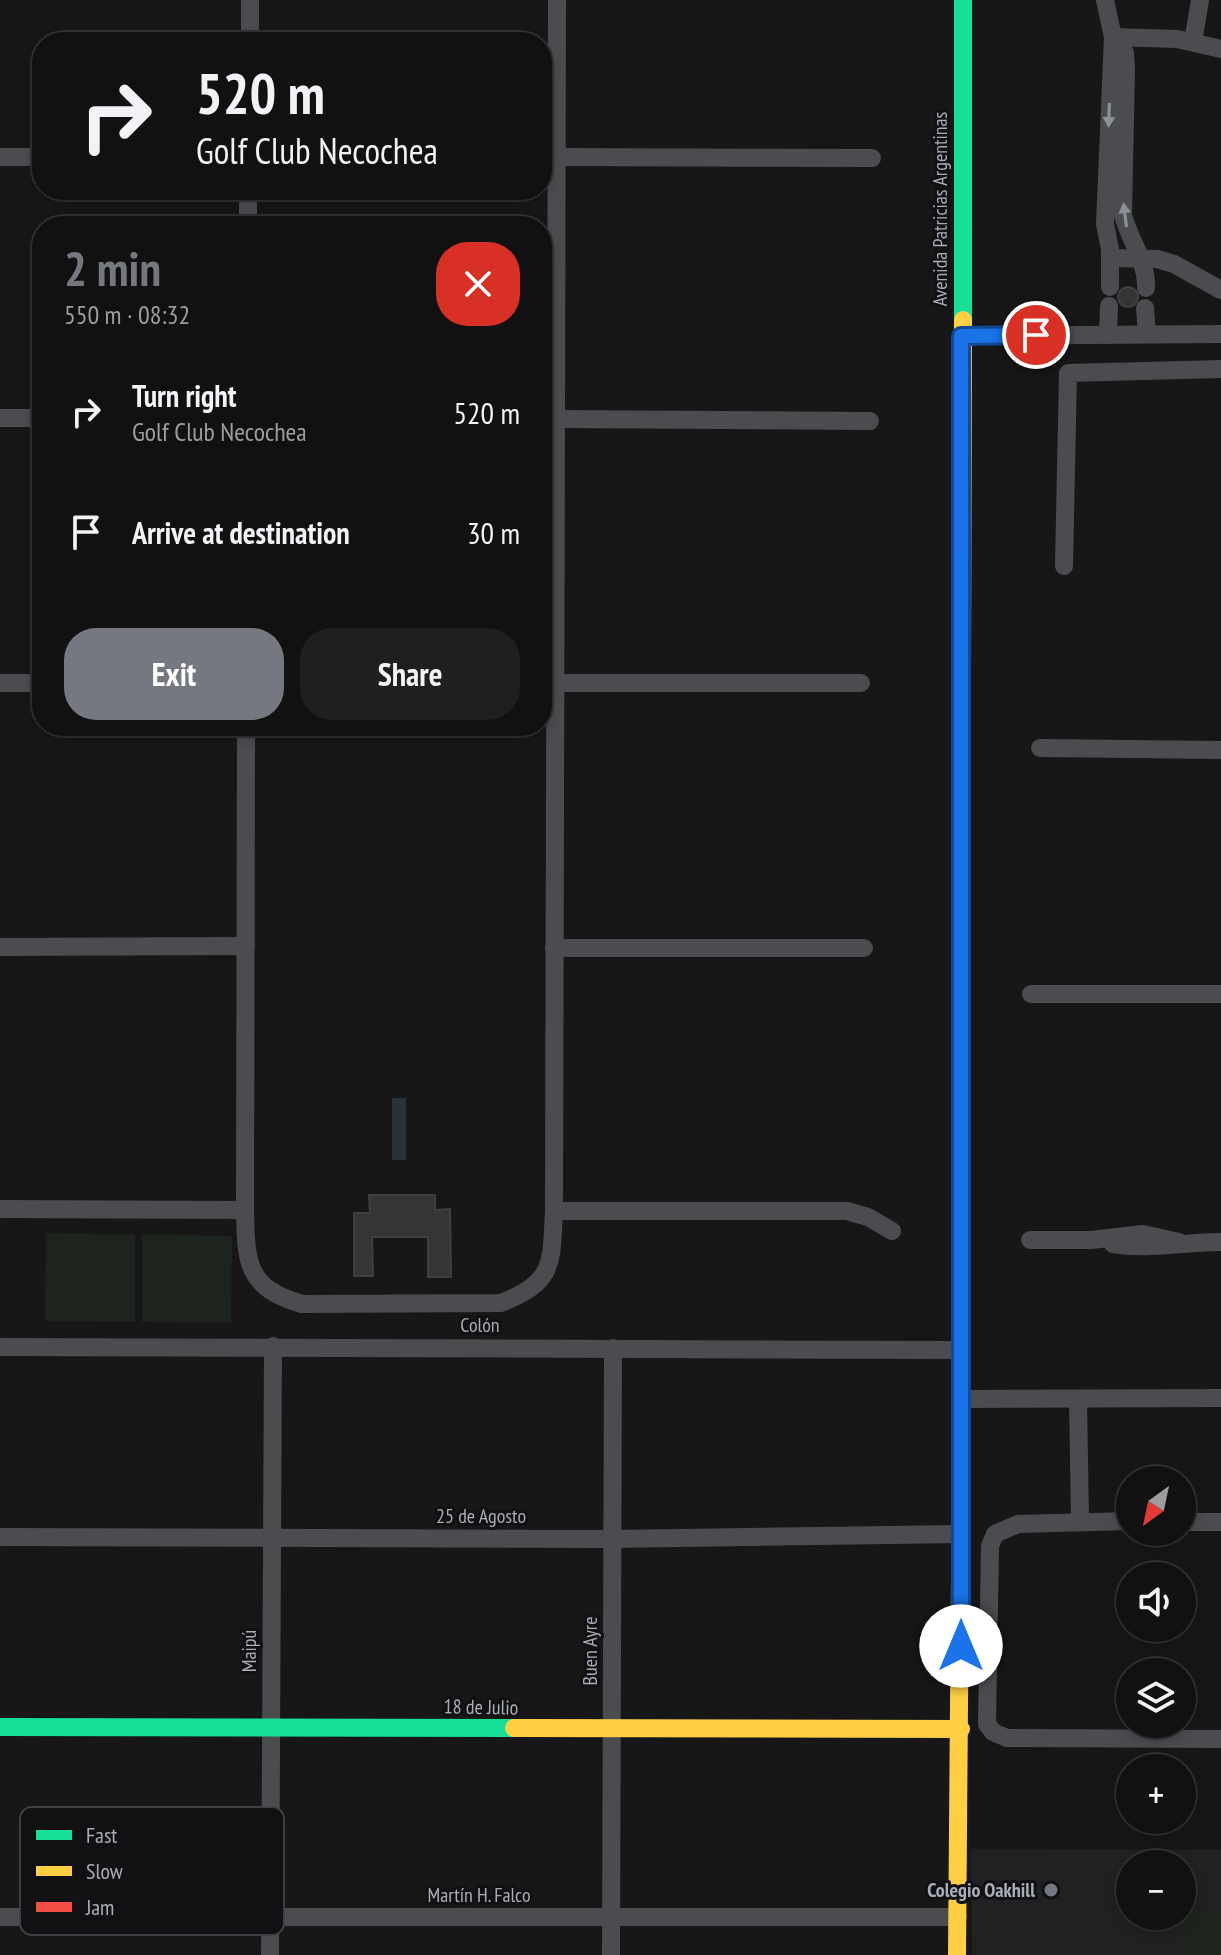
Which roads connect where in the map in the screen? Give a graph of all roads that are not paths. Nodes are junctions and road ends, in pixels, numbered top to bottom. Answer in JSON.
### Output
{"nodes":[{"id":1,"x":250,"y":0,"type":"edge"},
{"id":2,"x":557,"y":0,"type":"edge"},
{"id":3,"x":963,"y":0,"type":"edge"},
{"id":4,"x":1105,"y":0,"type":"edge"},
{"id":5,"x":1200,"y":0,"type":"edge"},
{"id":6,"x":250,"y":32,"type":"edge"},
{"id":7,"x":1113,"y":37,"type":"junction"},
{"id":8,"x":1193,"y":42,"type":"junction"},
{"id":9,"x":1221,"y":49,"type":"edge"},
{"id":10,"x":0,"y":157,"type":"edge"},
{"id":11,"x":32,"y":157,"type":"edge"},
{"id":12,"x":557,"y":157,"type":"junction"},
{"id":13,"x":872,"y":158,"type":"dead end"},
{"id":14,"x":1110,"y":258,"type":"junction"},
{"id":15,"x":1143,"y":258,"type":"junction"},
{"id":16,"x":1110,"y":287,"type":"dead end"},
{"id":17,"x":1146,"y":288,"type":"dead end"},
{"id":18,"x":1221,"y":290,"type":"edge"},
{"id":19,"x":1109,"y":306,"type":"dead end"},
{"id":20,"x":1145,"y":308,"type":"dead end"},
{"id":21,"x":1147,"y":334,"type":"junction"},
{"id":22,"x":1221,"y":334,"type":"edge"},
{"id":23,"x":1108,"y":335,"type":"junction"},
{"id":24,"x":961,"y":336,"type":"junction"},
{"id":25,"x":1221,"y":369,"type":"edge"},
{"id":26,"x":0,"y":418,"type":"edge"},
{"id":27,"x":32,"y":418,"type":"edge"},
{"id":28,"x":556,"y":419,"type":"junction"},
{"id":29,"x":870,"y":421,"type":"dead end"},
{"id":30,"x":1064,"y":566,"type":"dead end"},
{"id":31,"x":0,"y":683,"type":"edge"},
{"id":32,"x":32,"y":683,"type":"edge"},
{"id":33,"x":556,"y":683,"type":"junction"},
{"id":34,"x":861,"y":683,"type":"dead end"},
{"id":35,"x":246,"y":736,"type":"edge"},
{"id":36,"x":1040,"y":748,"type":"dead end"},
{"id":37,"x":1221,"y":750,"type":"edge"},
{"id":38,"x":246,"y":946,"type":"junction"},
{"id":39,"x":0,"y":947,"type":"edge"},
{"id":40,"x":554,"y":948,"type":"junction"},
{"id":41,"x":864,"y":948,"type":"dead end"},
{"id":42,"x":1031,"y":994,"type":"dead end"},
{"id":43,"x":1221,"y":994,"type":"edge"},
{"id":44,"x":0,"y":1209,"type":"edge"},
{"id":45,"x":245,"y":1210,"type":"junction"},
{"id":46,"x":554,"y":1211,"type":"junction"},
{"id":47,"x":892,"y":1231,"type":"dead end"},
{"id":48,"x":1030,"y":1240,"type":"dead end"},
{"id":49,"x":1221,"y":1242,"type":"edge"},
{"id":50,"x":273,"y":1346,"type":"junction"},
{"id":51,"x":0,"y":1347,"type":"edge"},
{"id":52,"x":613,"y":1348,"type":"junction"},
{"id":53,"x":960,"y":1350,"type":"junction"},
{"id":54,"x":1221,"y":1398,"type":"edge"},
{"id":55,"x":960,"y":1399,"type":"junction"},
{"id":56,"x":1078,"y":1399,"type":"junction"},
{"id":57,"x":1080,"y":1520,"type":"junction"},
{"id":58,"x":1116,"y":1521,"type":"edge"},
{"id":59,"x":1196,"y":1522,"type":"edge"},
{"id":60,"x":1221,"y":1522,"type":"edge"},
{"id":61,"x":962,"y":1534,"type":"junction"},
{"id":62,"x":0,"y":1537,"type":"edge"},
{"id":63,"x":270,"y":1537,"type":"junction"},
{"id":64,"x":613,"y":1539,"type":"junction"},
{"id":65,"x":0,"y":1727,"type":"edge"},
{"id":66,"x":271,"y":1727,"type":"junction"},
{"id":67,"x":961,"y":1729,"type":"junction"},
{"id":68,"x":612,"y":1730,"type":"junction"},
{"id":69,"x":1221,"y":1739,"type":"edge"},
{"id":70,"x":271,"y":1807,"type":"edge"},
{"id":71,"x":0,"y":1917,"type":"edge"},
{"id":72,"x":20,"y":1917,"type":"edge"},
{"id":73,"x":611,"y":1917,"type":"junction"},
{"id":74,"x":958,"y":1917,"type":"junction"},
{"id":75,"x":284,"y":1918,"type":"edge"},
{"id":76,"x":611,"y":1955,"type":"edge"},
{"id":77,"x":957,"y":1955,"type":"edge"}],
"edges":[{"from":1,"to":6,"type":"street"},
{"from":2,"to":12,"type":"street"},
{"from":3,"to":24,"type":"street","name":"Avenida Patricias Argentinas"},
{"from":4,"to":7,"type":"street"},
{"from":5,"to":8,"type":"street"},
{"from":7,"to":8,"type":"street"},
{"from":7,"to":14,"type":"street","one_way":true},
{"from":15,"to":7,"type":"street","one_way":true},
{"from":8,"to":9,"type":"street"},
{"from":10,"to":11,"type":"street"},
{"from":12,"to":13,"type":"street"},
{"from":12,"to":28,"type":"street"},
{"from":14,"to":15,"type":"street"},
{"from":14,"to":16,"type":"street"},
{"from":15,"to":17,"type":"street"},
{"from":15,"to":18,"type":"street"},
{"from":19,"to":23,"type":"street"},
{"from":20,"to":21,"type":"street"},
{"from":21,"to":22,"type":"street"},
{"from":21,"to":23,"type":"street"},
{"from":23,"to":24,"type":"street"},
{"from":24,"to":53,"type":"street","name":"Avenida Patricias Argentinas"},
{"from":25,"to":30,"type":"street"},
{"from":26,"to":27,"type":"street"},
{"from":28,"to":29,"type":"street"},
{"from":28,"to":33,"type":"street"},
{"from":31,"to":32,"type":"street"},
{"from":33,"to":34,"type":"street"},
{"from":33,"to":40,"type":"street"},
{"from":35,"to":38,"type":"street"},
{"from":36,"to":37,"type":"street"},
{"from":38,"to":39,"type":"street"},
{"from":38,"to":45,"type":"street"},
{"from":40,"to":41,"type":"street"},
{"from":40,"to":46,"type":"street"},
{"from":42,"to":43,"type":"street"},
{"from":44,"to":45,"type":"street"},
{"from":45,"to":46,"type":"street"},
{"from":46,"to":47,"type":"street"},
{"from":48,"to":49,"type":"street"},
{"from":50,"to":51,"type":"street","name":"Colón"},
{"from":50,"to":52,"type":"street","name":"Colón"},
{"from":50,"to":63,"type":"street","name":"Maipú"},
{"from":52,"to":53,"type":"street","name":"Colón"},
{"from":52,"to":64,"type":"street","name":"Buen Ayre"},
{"from":53,"to":55,"type":"street","name":"Avenida Patricias Argentinas"},
{"from":54,"to":56,"type":"street"},
{"from":55,"to":56,"type":"street"},
{"from":55,"to":61,"type":"street","name":"Avenida Patricias Argentinas"},
{"from":56,"to":57,"type":"street"},
{"from":57,"to":58,"type":"street"},
{"from":57,"to":69,"type":"street"},
{"from":59,"to":60,"type":"street"},
{"from":61,"to":64,"type":"street","name":"25 de Agosto"},
{"from":61,"to":67,"type":"street","name":"Avenida Patricias Argentinas"},
{"from":62,"to":63,"type":"street","name":"25 de Agosto"},
{"from":63,"to":64,"type":"street","name":"25 de Agosto"},
{"from":63,"to":66,"type":"street","name":"Maipú"},
{"from":64,"to":68,"type":"street","name":"Buen Ayre"},
{"from":65,"to":66,"type":"street","name":"18 de Julio"},
{"from":66,"to":68,"type":"street","name":"18 de Julio"},
{"from":66,"to":70,"type":"street","name":"Maipú"},
{"from":67,"to":68,"type":"street","name":"18 de Julio"},
{"from":67,"to":74,"type":"street","name":"Avenida Patricias Argentinas"},
{"from":68,"to":73,"type":"street","name":"Buen Ayre"},
{"from":71,"to":72,"type":"street","name":"Martín H. Falco"},
{"from":73,"to":74,"type":"street","name":"Martín H. Falco"},
{"from":73,"to":75,"type":"street","name":"Martín H. Falco"},
{"from":73,"to":76,"type":"street","name":"Buen Ayre"},
{"from":74,"to":77,"type":"street","name":"Avenida Patricias Argentinas"}]}
